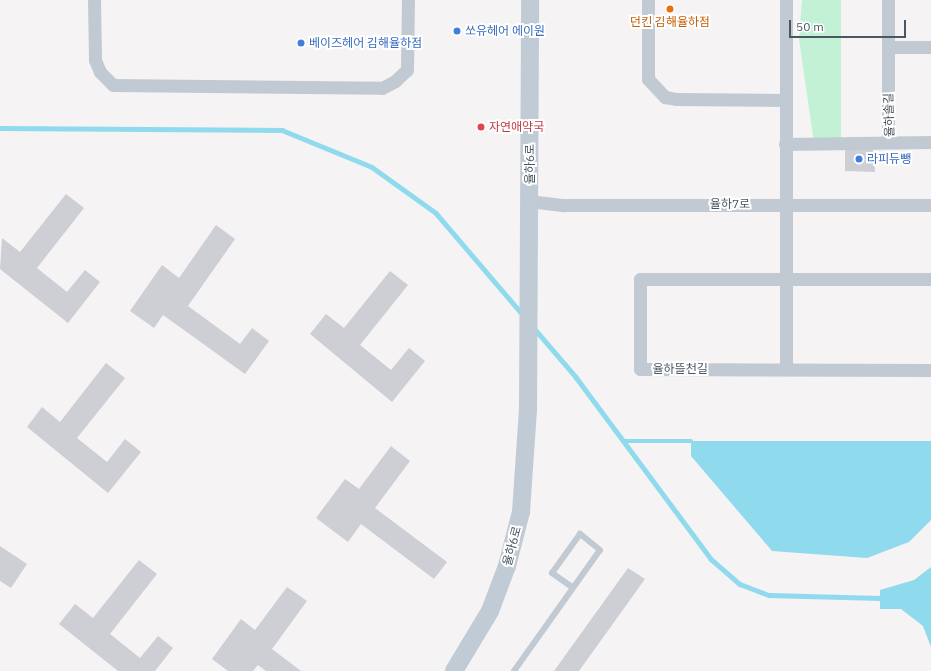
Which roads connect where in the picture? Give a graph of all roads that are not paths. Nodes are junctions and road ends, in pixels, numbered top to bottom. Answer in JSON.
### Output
{"nodes":[{"id":1,"x":94,"y":0,"type":"edge"},
{"id":2,"x":408,"y":0,"type":"edge"},
{"id":3,"x":530,"y":0,"type":"edge"},
{"id":4,"x":648,"y":0,"type":"edge"},
{"id":5,"x":786,"y":0,"type":"edge"},
{"id":6,"x":888,"y":0,"type":"edge"},
{"id":7,"x":888,"y":47,"type":"junction"},
{"id":8,"x":931,"y":47,"type":"edge"},
{"id":9,"x":786,"y":100,"type":"junction"},
{"id":10,"x":888,"y":142,"type":"junction"},
{"id":11,"x":931,"y":142,"type":"edge"},
{"id":12,"x":785,"y":144,"type":"junction"},
{"id":13,"x":529,"y":202,"type":"junction"},
{"id":14,"x":786,"y":204,"type":"junction"},
{"id":15,"x":931,"y":205,"type":"edge"},
{"id":16,"x":785,"y":279,"type":"junction"},
{"id":17,"x":931,"y":279,"type":"edge"},
{"id":18,"x":786,"y":369,"type":"junction"},
{"id":19,"x":931,"y":370,"type":"edge"},
{"id":20,"x":572,"y":587,"type":"junction"},
{"id":21,"x":454,"y":671,"type":"edge"},
{"id":22,"x":514,"y":671,"type":"edge"}],
"edges":[{"from":1,"to":2,"type":"street"},
{"from":3,"to":13,"type":"street","name":"율하6로"},
{"from":4,"to":9,"type":"street"},
{"from":5,"to":9,"type":"street"},
{"from":6,"to":7,"type":"street","name":"율하솔길"},
{"from":7,"to":8,"type":"street"},
{"from":7,"to":10,"type":"street","name":"율하솔길"},
{"from":9,"to":12,"type":"street"},
{"from":10,"to":11,"type":"street","name":"율하솔길"},
{"from":10,"to":12,"type":"street"},
{"from":12,"to":14,"type":"street"},
{"from":13,"to":14,"type":"street","name":"율하7로"},
{"from":13,"to":21,"type":"street","name":"율하6로"},
{"from":14,"to":15,"type":"street","name":"율하7로"},
{"from":14,"to":16,"type":"street"},
{"from":16,"to":17,"type":"street","name":"율하뜰천길"},
{"from":16,"to":18,"type":"street"},
{"from":16,"to":18,"type":"street","name":"율하뜰천길"},
{"from":18,"to":19,"type":"street","name":"율하뜰천길"},
{"from":20,"to":20,"type":"lane"},
{"from":20,"to":22,"type":"lane"}]}
